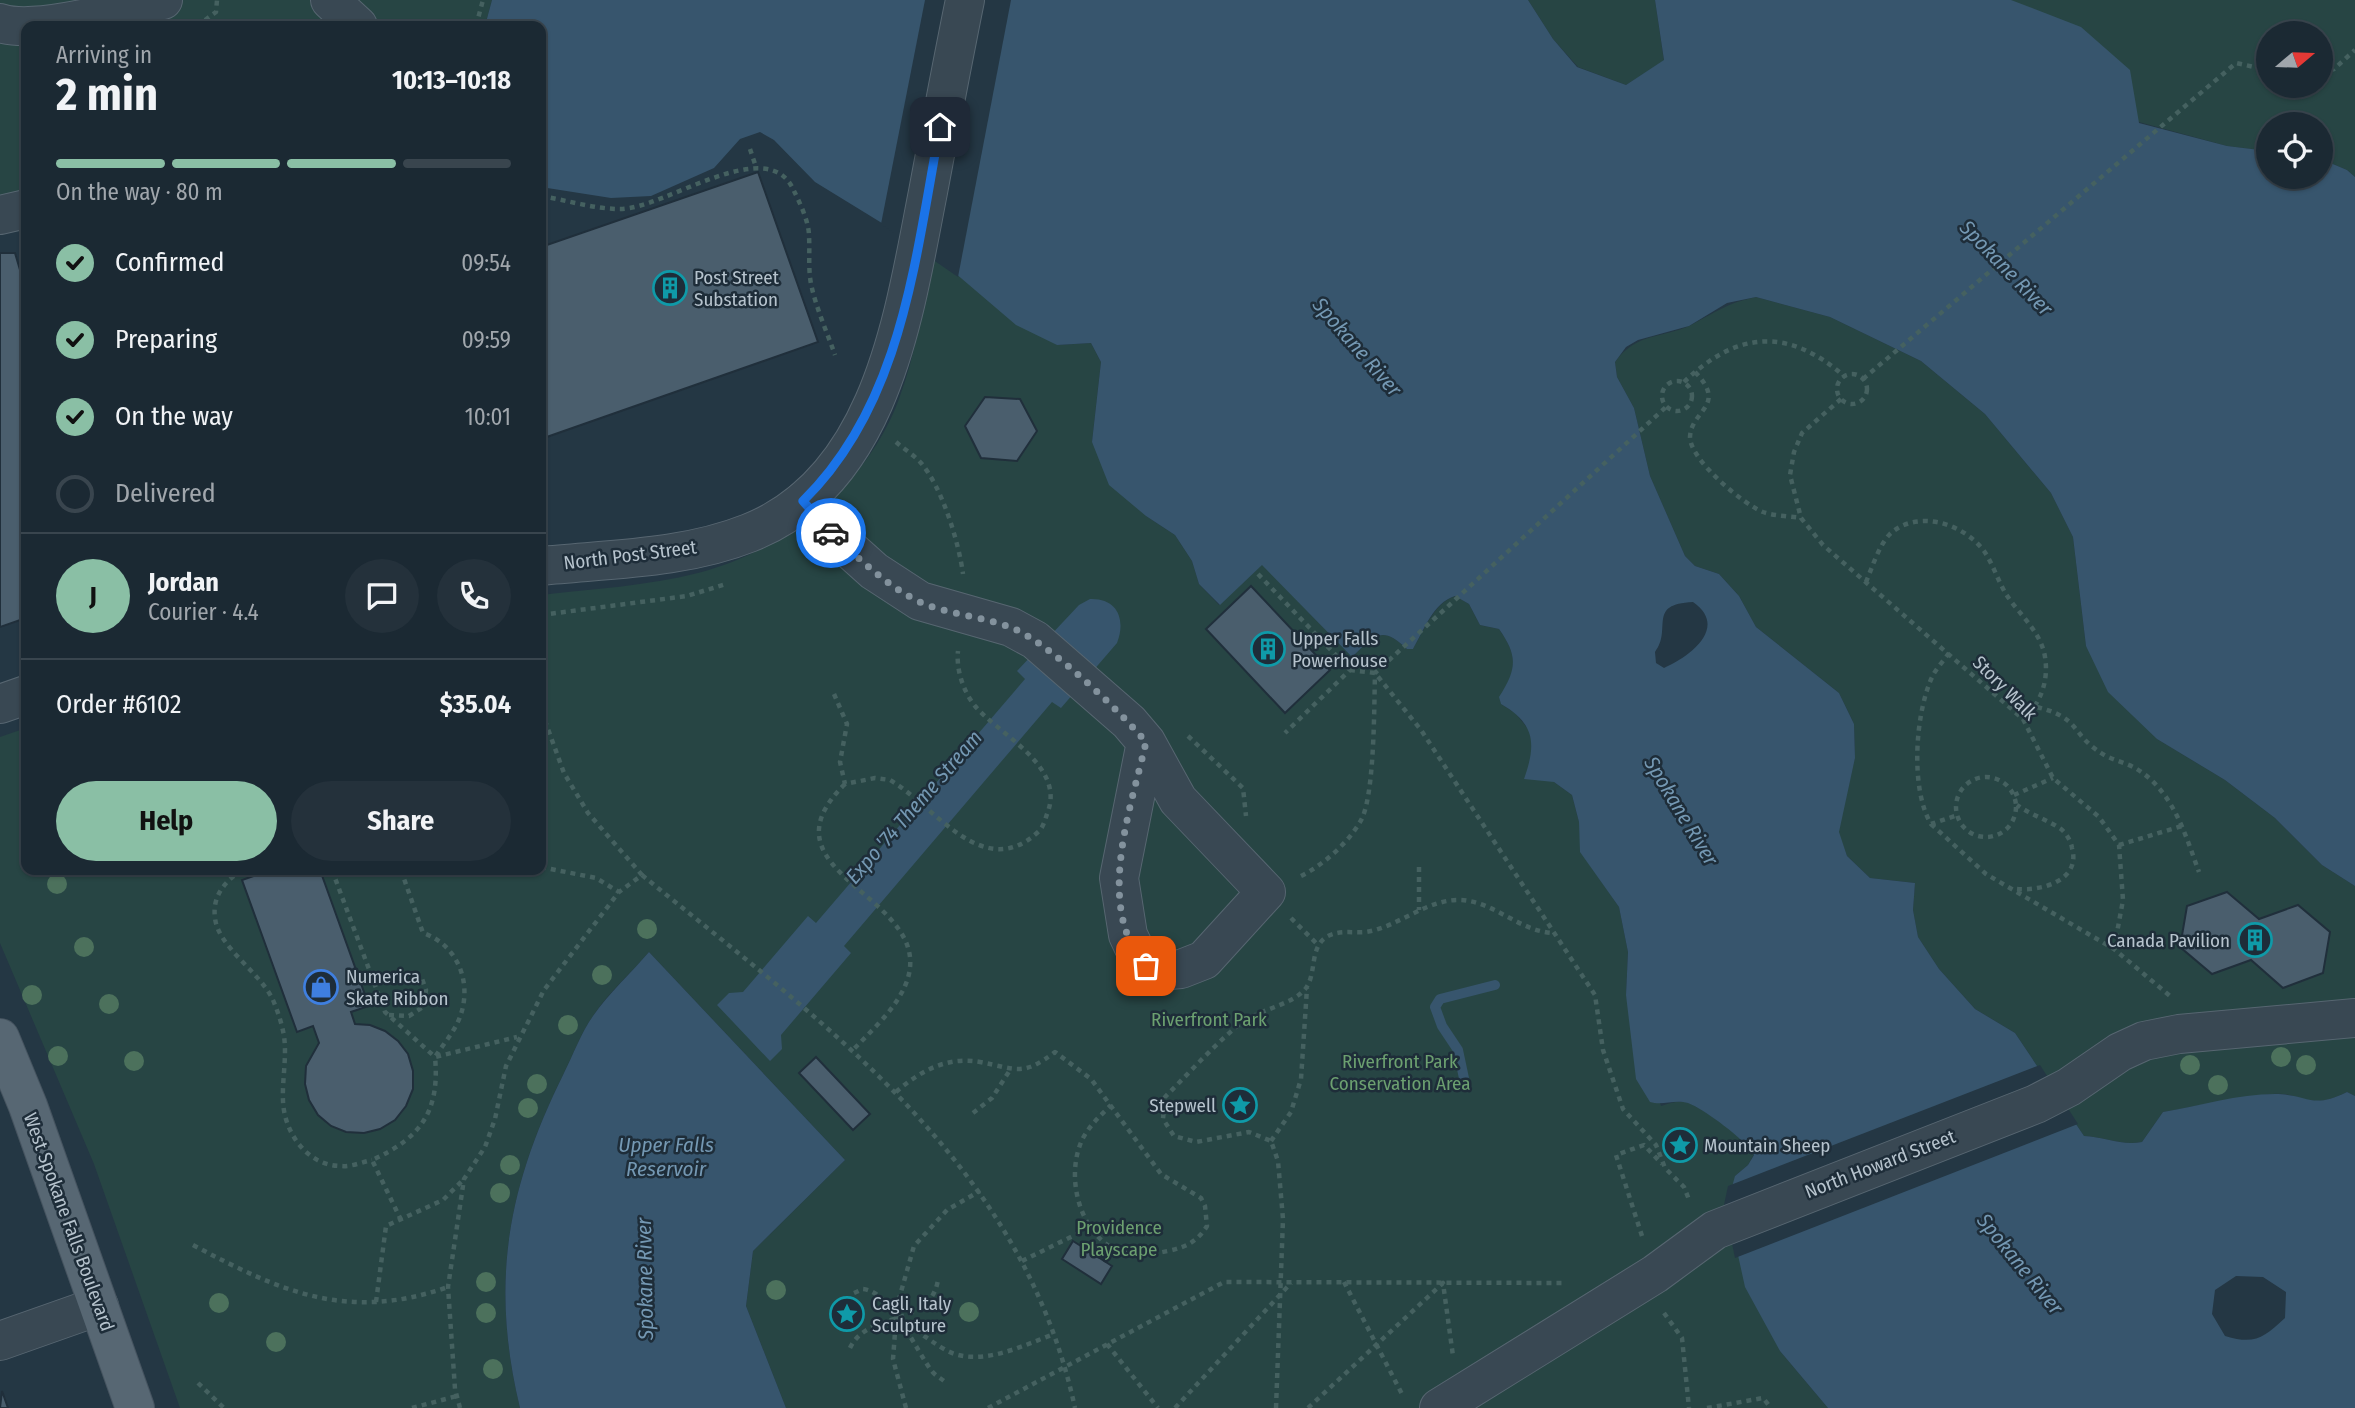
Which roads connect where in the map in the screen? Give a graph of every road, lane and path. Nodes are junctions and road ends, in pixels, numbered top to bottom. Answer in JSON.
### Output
{"nodes":[{"id":1,"x":163,"y":0,"type":"edge"},
{"id":2,"x":217,"y":0,"type":"edge"},
{"id":3,"x":330,"y":0,"type":"edge"},
{"id":4,"x":483,"y":0,"type":"edge"},
{"id":5,"x":965,"y":0,"type":"edge"},
{"id":6,"x":62,"y":21,"type":"edge"},
{"id":7,"x":204,"y":21,"type":"edge"},
{"id":8,"x":353,"y":21,"type":"edge"},
{"id":9,"x":477,"y":21,"type":"edge"},
{"id":10,"x":0,"y":23,"type":"edge"},
{"id":11,"x":21,"y":27,"type":"edge"},
{"id":12,"x":2355,"y":50,"type":"edge"},
{"id":13,"x":2256,"y":67,"type":"edge"},
{"id":14,"x":2333,"y":69,"type":"edge"},
{"id":15,"x":750,"y":149,"type":"dead end"},
{"id":16,"x":755,"y":167,"type":"junction"},
{"id":17,"x":546,"y":196,"type":"edge"},
{"id":18,"x":21,"y":210,"type":"edge"},
{"id":19,"x":0,"y":215,"type":"edge"},
{"id":20,"x":835,"y":355,"type":"dead end"},
{"id":21,"x":1695,"y":372,"type":"junction"},
{"id":22,"x":1844,"y":376,"type":"junction"},
{"id":23,"x":1863,"y":379,"type":"junction"},
{"id":24,"x":1684,"y":382,"type":"junction"},
{"id":25,"x":1841,"y":399,"type":"junction"},
{"id":26,"x":1666,"y":407,"type":"junction"},
{"id":27,"x":895,"y":442,"type":"dead end"},
{"id":28,"x":803,"y":501,"type":"junction"},
{"id":29,"x":1801,"y":518,"type":"junction"},
{"id":30,"x":546,"y":566,"type":"edge"},
{"id":31,"x":1258,"y":574,"type":"dead end"},
{"id":32,"x":1866,"y":582,"type":"junction"},
{"id":33,"x":969,"y":617,"type":"junction"},
{"id":34,"x":1949,"y":653,"type":"junction"},
{"id":35,"x":1350,"y":670,"type":"junction"},
{"id":36,"x":1375,"y":673,"type":"junction"},
{"id":37,"x":834,"y":694,"type":"dead end"},
{"id":38,"x":21,"y":697,"type":"edge"},
{"id":39,"x":0,"y":704,"type":"edge"},
{"id":40,"x":2036,"y":708,"type":"junction"},
{"id":41,"x":2023,"y":719,"type":"junction"},
{"id":42,"x":546,"y":724,"type":"edge"},
{"id":43,"x":1285,"y":733,"type":"dead end"},
{"id":44,"x":1146,"y":742,"type":"junction"},
{"id":45,"x":2053,"y":778,"type":"junction"},
{"id":46,"x":845,"y":784,"type":"junction"},
{"id":47,"x":2014,"y":795,"type":"junction"},
{"id":48,"x":2017,"y":805,"type":"junction"},
{"id":49,"x":1958,"y":815,"type":"junction"},
{"id":50,"x":1931,"y":824,"type":"junction"},
{"id":51,"x":2182,"y":826,"type":"junction"},
{"id":52,"x":2119,"y":845,"type":"junction"},
{"id":53,"x":1419,"y":867,"type":"dead end"},
{"id":54,"x":546,"y":868,"type":"edge"},
{"id":55,"x":2199,"y":872,"type":"dead end"},
{"id":56,"x":235,"y":875,"type":"edge"},
{"id":57,"x":334,"y":875,"type":"edge"},
{"id":58,"x":403,"y":875,"type":"edge"},
{"id":59,"x":642,"y":875,"type":"junction"},
{"id":60,"x":2015,"y":889,"type":"junction"},
{"id":61,"x":619,"y":892,"type":"junction"},
{"id":62,"x":1266,"y":892,"type":"junction"},
{"id":63,"x":1419,"y":910,"type":"junction"},
{"id":64,"x":1554,"y":933,"type":"junction"},
{"id":65,"x":2114,"y":949,"type":"junction"},
{"id":66,"x":421,"y":976,"type":"dead end"},
{"id":67,"x":1307,"y":987,"type":"junction"},
{"id":68,"x":388,"y":1015,"type":"junction"},
{"id":69,"x":2355,"y":1018,"type":"edge"},
{"id":70,"x":2213,"y":1031,"type":"junction"},
{"id":71,"x":518,"y":1037,"type":"junction"},
{"id":72,"x":0,"y":1038,"type":"edge"},
{"id":73,"x":851,"y":1052,"type":"junction"},
{"id":74,"x":435,"y":1057,"type":"junction"},
{"id":75,"x":1010,"y":1070,"type":"junction"},
{"id":76,"x":896,"y":1092,"type":"junction"},
{"id":77,"x":1111,"y":1105,"type":"junction"},
{"id":78,"x":973,"y":1113,"type":"dead end"},
{"id":79,"x":1271,"y":1140,"type":"junction"},
{"id":80,"x":372,"y":1160,"type":"junction"},
{"id":81,"x":1665,"y":1168,"type":"junction"},
{"id":82,"x":464,"y":1179,"type":"junction"},
{"id":83,"x":980,"y":1191,"type":"junction"},
{"id":84,"x":401,"y":1220,"type":"junction"},
{"id":85,"x":1091,"y":1227,"type":"junction"},
{"id":86,"x":1705,"y":1236,"type":"junction"},
{"id":87,"x":194,"y":1245,"type":"dead end"},
{"id":88,"x":1022,"y":1261,"type":"junction"},
{"id":89,"x":1646,"y":1279,"type":"junction"},
{"id":90,"x":938,"y":1280,"type":"dead end"},
{"id":91,"x":1280,"y":1282,"type":"junction"},
{"id":92,"x":1292,"y":1282,"type":"junction"},
{"id":93,"x":1344,"y":1282,"type":"junction"},
{"id":94,"x":1443,"y":1283,"type":"junction"},
{"id":95,"x":1569,"y":1283,"type":"dead end"},
{"id":96,"x":448,"y":1287,"type":"junction"},
{"id":97,"x":854,"y":1293,"type":"dead end"},
{"id":98,"x":1279,"y":1296,"type":"junction"},
{"id":99,"x":376,"y":1302,"type":"junction"},
{"id":100,"x":99,"y":1306,"type":"junction"},
{"id":101,"x":898,"y":1320,"type":"junction"},
{"id":102,"x":1054,"y":1334,"type":"junction"},
{"id":103,"x":0,"y":1341,"type":"edge"},
{"id":104,"x":1107,"y":1344,"type":"junction"},
{"id":105,"x":1376,"y":1344,"type":"junction"},
{"id":106,"x":850,"y":1348,"type":"dead end"},
{"id":107,"x":1066,"y":1366,"type":"junction"},
{"id":108,"x":198,"y":1383,"type":"dead end"},
{"id":109,"x":947,"y":1384,"type":"dead end"},
{"id":110,"x":457,"y":1396,"type":"junction"},
{"id":111,"x":1448,"y":1402,"type":"edge"},
{"id":112,"x":135,"y":1408,"type":"edge"},
{"id":113,"x":224,"y":1408,"type":"edge"},
{"id":114,"x":412,"y":1408,"type":"edge"},
{"id":115,"x":460,"y":1408,"type":"edge"},
{"id":116,"x":906,"y":1408,"type":"edge"},
{"id":117,"x":988,"y":1408,"type":"edge"},
{"id":118,"x":1075,"y":1408,"type":"edge"},
{"id":119,"x":1158,"y":1408,"type":"edge"},
{"id":120,"x":1175,"y":1408,"type":"edge"},
{"id":121,"x":1276,"y":1408,"type":"edge"},
{"id":122,"x":1308,"y":1408,"type":"edge"},
{"id":123,"x":1409,"y":1408,"type":"edge"},
{"id":124,"x":1689,"y":1408,"type":"edge"},
{"id":125,"x":1707,"y":1408,"type":"edge"},
{"id":126,"x":1771,"y":1408,"type":"edge"}],
"edges":[{"from":1,"to":6,"type":"street"},
{"from":2,"to":7,"type":"path"},
{"from":3,"to":8,"type":"street"},
{"from":4,"to":9,"type":"path"},
{"from":5,"to":28,"type":"street","name":"North Post Street"},
{"from":10,"to":11,"type":"street"},
{"from":12,"to":14,"type":"path"},
{"from":13,"to":23,"type":"path"},
{"from":15,"to":16,"type":"path"},
{"from":16,"to":17,"type":"path"},
{"from":16,"to":20,"type":"path"},
{"from":18,"to":19,"type":"street"},
{"from":21,"to":22,"type":"path"},
{"from":21,"to":24,"type":"path"},
{"from":21,"to":29,"type":"path"},
{"from":22,"to":23,"type":"path"},
{"from":22,"to":25,"type":"path"},
{"from":23,"to":25,"type":"path"},
{"from":24,"to":26,"type":"path"},
{"from":24,"to":26,"type":"path"},
{"from":25,"to":29,"type":"path"},
{"from":26,"to":36,"type":"path"},
{"from":27,"to":33,"type":"path"},
{"from":28,"to":30,"type":"street","name":"North Post Street"},
{"from":28,"to":33,"type":"street"},
{"from":29,"to":32,"type":"path","name":"Story Walk"},
{"from":31,"to":35,"type":"path"},
{"from":32,"to":34,"type":"path","name":"Story Walk"},
{"from":32,"to":40,"type":"path"},
{"from":33,"to":44,"type":"street"},
{"from":33,"to":46,"type":"path"},
{"from":34,"to":41,"type":"path","name":"Story Walk"},
{"from":34,"to":50,"type":"path"},
{"from":35,"to":36,"type":"path"},
{"from":35,"to":43,"type":"path"},
{"from":36,"to":62,"type":"path"},
{"from":36,"to":64,"type":"path"},
{"from":37,"to":46,"type":"path"},
{"from":38,"to":39,"type":"street"},
{"from":40,"to":41,"type":"path"},
{"from":40,"to":51,"type":"path"},
{"from":41,"to":45,"type":"path","name":"Story Walk"},
{"from":42,"to":59,"type":"path"},
{"from":44,"to":62,"type":"street"},
{"from":44,"to":62,"type":"street"},
{"from":45,"to":47,"type":"path"},
{"from":45,"to":52,"type":"path","name":"Story Walk"},
{"from":46,"to":73,"type":"path"},
{"from":47,"to":48,"type":"path"},
{"from":47,"to":49,"type":"path"},
{"from":48,"to":49,"type":"path"},
{"from":48,"to":60,"type":"path"},
{"from":49,"to":50,"type":"path"},
{"from":50,"to":60,"type":"path"},
{"from":51,"to":52,"type":"path"},
{"from":51,"to":55,"type":"path"},
{"from":52,"to":65,"type":"path"},
{"from":53,"to":63,"type":"path"},
{"from":54,"to":61,"type":"path"},
{"from":56,"to":80,"type":"path"},
{"from":57,"to":68,"type":"path"},
{"from":58,"to":74,"type":"path"},
{"from":59,"to":61,"type":"path"},
{"from":59,"to":73,"type":"path"},
{"from":60,"to":65,"type":"path"},
{"from":61,"to":71,"type":"path"},
{"from":63,"to":64,"type":"path"},
{"from":63,"to":67,"type":"path"},
{"from":64,"to":81,"type":"path"},
{"from":65,"to":70,"type":"path"},
{"from":66,"to":68,"type":"path"},
{"from":67,"to":79,"type":"path"},
{"from":67,"to":79,"type":"path"},
{"from":68,"to":74,"type":"path"},
{"from":69,"to":70,"type":"street","name":"North Howard Street"},
{"from":70,"to":86,"type":"street","name":"North Howard Street"},
{"from":71,"to":74,"type":"path"},
{"from":71,"to":82,"type":"path"},
{"from":72,"to":100,"type":"main road","name":"West Spokane Falls Boulevard"},
{"from":73,"to":76,"type":"path"},
{"from":74,"to":80,"type":"path"},
{"from":75,"to":76,"type":"path"},
{"from":75,"to":77,"type":"path"},
{"from":75,"to":78,"type":"path"},
{"from":76,"to":83,"type":"path"},
{"from":77,"to":85,"type":"path"},
{"from":77,"to":85,"type":"path"},
{"from":79,"to":91,"type":"path"},
{"from":80,"to":84,"type":"path"},
{"from":81,"to":86,"type":"path"},
{"from":81,"to":89,"type":"path"},
{"from":82,"to":84,"type":"path"},
{"from":82,"to":96,"type":"path"},
{"from":83,"to":88,"type":"path"},
{"from":83,"to":101,"type":"path"},
{"from":84,"to":99,"type":"path"},
{"from":85,"to":88,"type":"path"},
{"from":86,"to":89,"type":"street","name":"North Howard Street"},
{"from":87,"to":99,"type":"path"},
{"from":88,"to":102,"type":"path"},
{"from":89,"to":111,"type":"street","name":"North Howard Street"},
{"from":89,"to":124,"type":"path"},
{"from":90,"to":101,"type":"path"},
{"from":91,"to":92,"type":"path"},
{"from":91,"to":98,"type":"path"},
{"from":91,"to":104,"type":"path"},
{"from":92,"to":93,"type":"path"},
{"from":92,"to":98,"type":"path"},
{"from":93,"to":94,"type":"path"},
{"from":93,"to":105,"type":"path"},
{"from":94,"to":95,"type":"path"},
{"from":94,"to":105,"type":"path"},
{"from":94,"to":111,"type":"path"},
{"from":96,"to":99,"type":"path"},
{"from":96,"to":110,"type":"path"},
{"from":97,"to":101,"type":"path"},
{"from":98,"to":120,"type":"path"},
{"from":98,"to":121,"type":"path"},
{"from":100,"to":103,"type":"street"},
{"from":100,"to":112,"type":"main road","name":"West Spokane Falls Boulevard"},
{"from":101,"to":102,"type":"path"},
{"from":101,"to":106,"type":"path"},
{"from":101,"to":109,"type":"path"},
{"from":101,"to":116,"type":"path"},
{"from":102,"to":107,"type":"path"},
{"from":104,"to":107,"type":"path"},
{"from":104,"to":119,"type":"path"},
{"from":105,"to":122,"type":"path"},
{"from":105,"to":123,"type":"path"},
{"from":107,"to":117,"type":"path"},
{"from":107,"to":118,"type":"path"},
{"from":108,"to":113,"type":"path"},
{"from":110,"to":114,"type":"path"},
{"from":110,"to":115,"type":"path"},
{"from":125,"to":126,"type":"path"}]}
